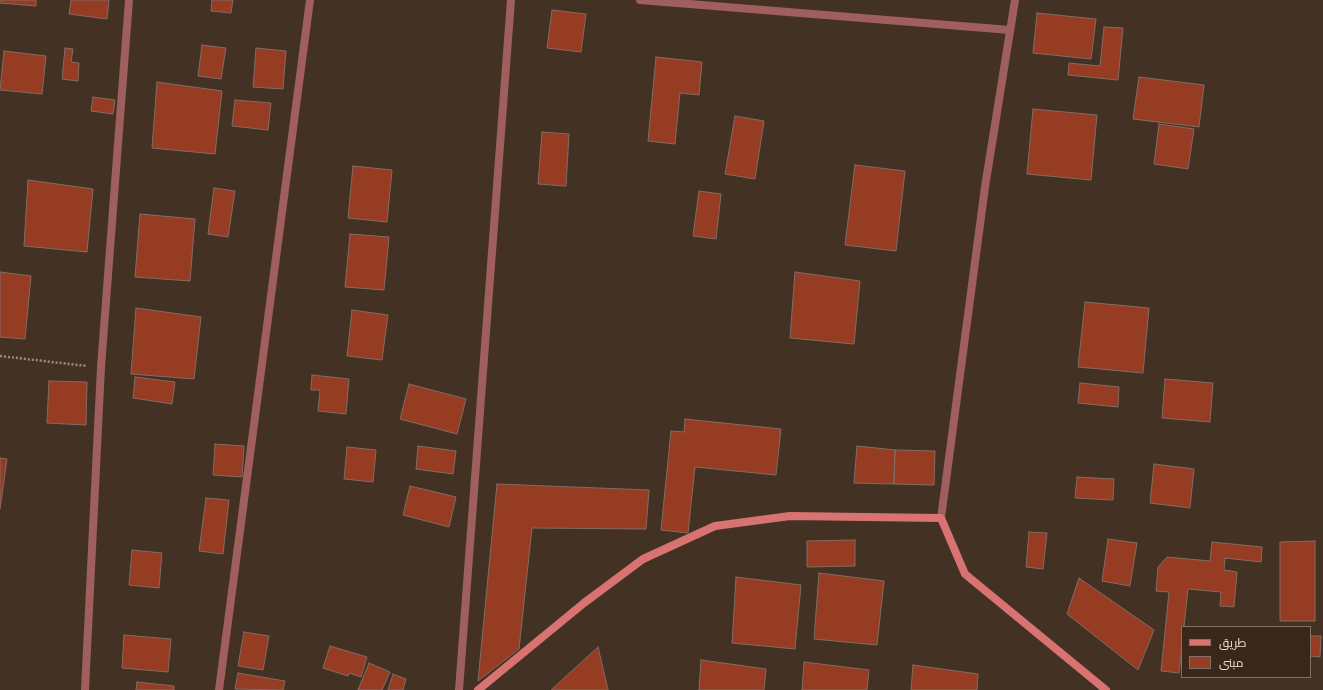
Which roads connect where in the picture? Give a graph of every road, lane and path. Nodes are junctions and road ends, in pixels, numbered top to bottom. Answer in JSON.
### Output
{"nodes":[{"id":1,"x":129,"y":0,"type":"edge"},
{"id":2,"x":310,"y":0,"type":"edge"},
{"id":3,"x":512,"y":0,"type":"edge"},
{"id":4,"x":640,"y":0,"type":"edge"},
{"id":5,"x":1015,"y":0,"type":"edge"},
{"id":6,"x":725,"y":4,"type":"edge"},
{"id":7,"x":1010,"y":30,"type":"junction"},
{"id":8,"x":0,"y":356,"type":"edge"},
{"id":9,"x":101,"y":367,"type":"junction"},
{"id":10,"x":941,"y":518,"type":"junction"},
{"id":11,"x":85,"y":690,"type":"edge"},
{"id":12,"x":219,"y":690,"type":"edge"},
{"id":13,"x":459,"y":690,"type":"edge"},
{"id":14,"x":478,"y":690,"type":"edge"},
{"id":15,"x":1106,"y":690,"type":"edge"}],
"edges":[{"from":1,"to":9,"type":"street"},
{"from":2,"to":12,"type":"street"},
{"from":3,"to":13,"type":"street"},
{"from":4,"to":6,"type":"street"},
{"from":5,"to":7,"type":"street"},
{"from":6,"to":7,"type":"street"},
{"from":7,"to":10,"type":"street"},
{"from":8,"to":9,"type":"path"},
{"from":9,"to":11,"type":"street"},
{"from":10,"to":14,"type":"street"},
{"from":10,"to":15,"type":"street"}]}
